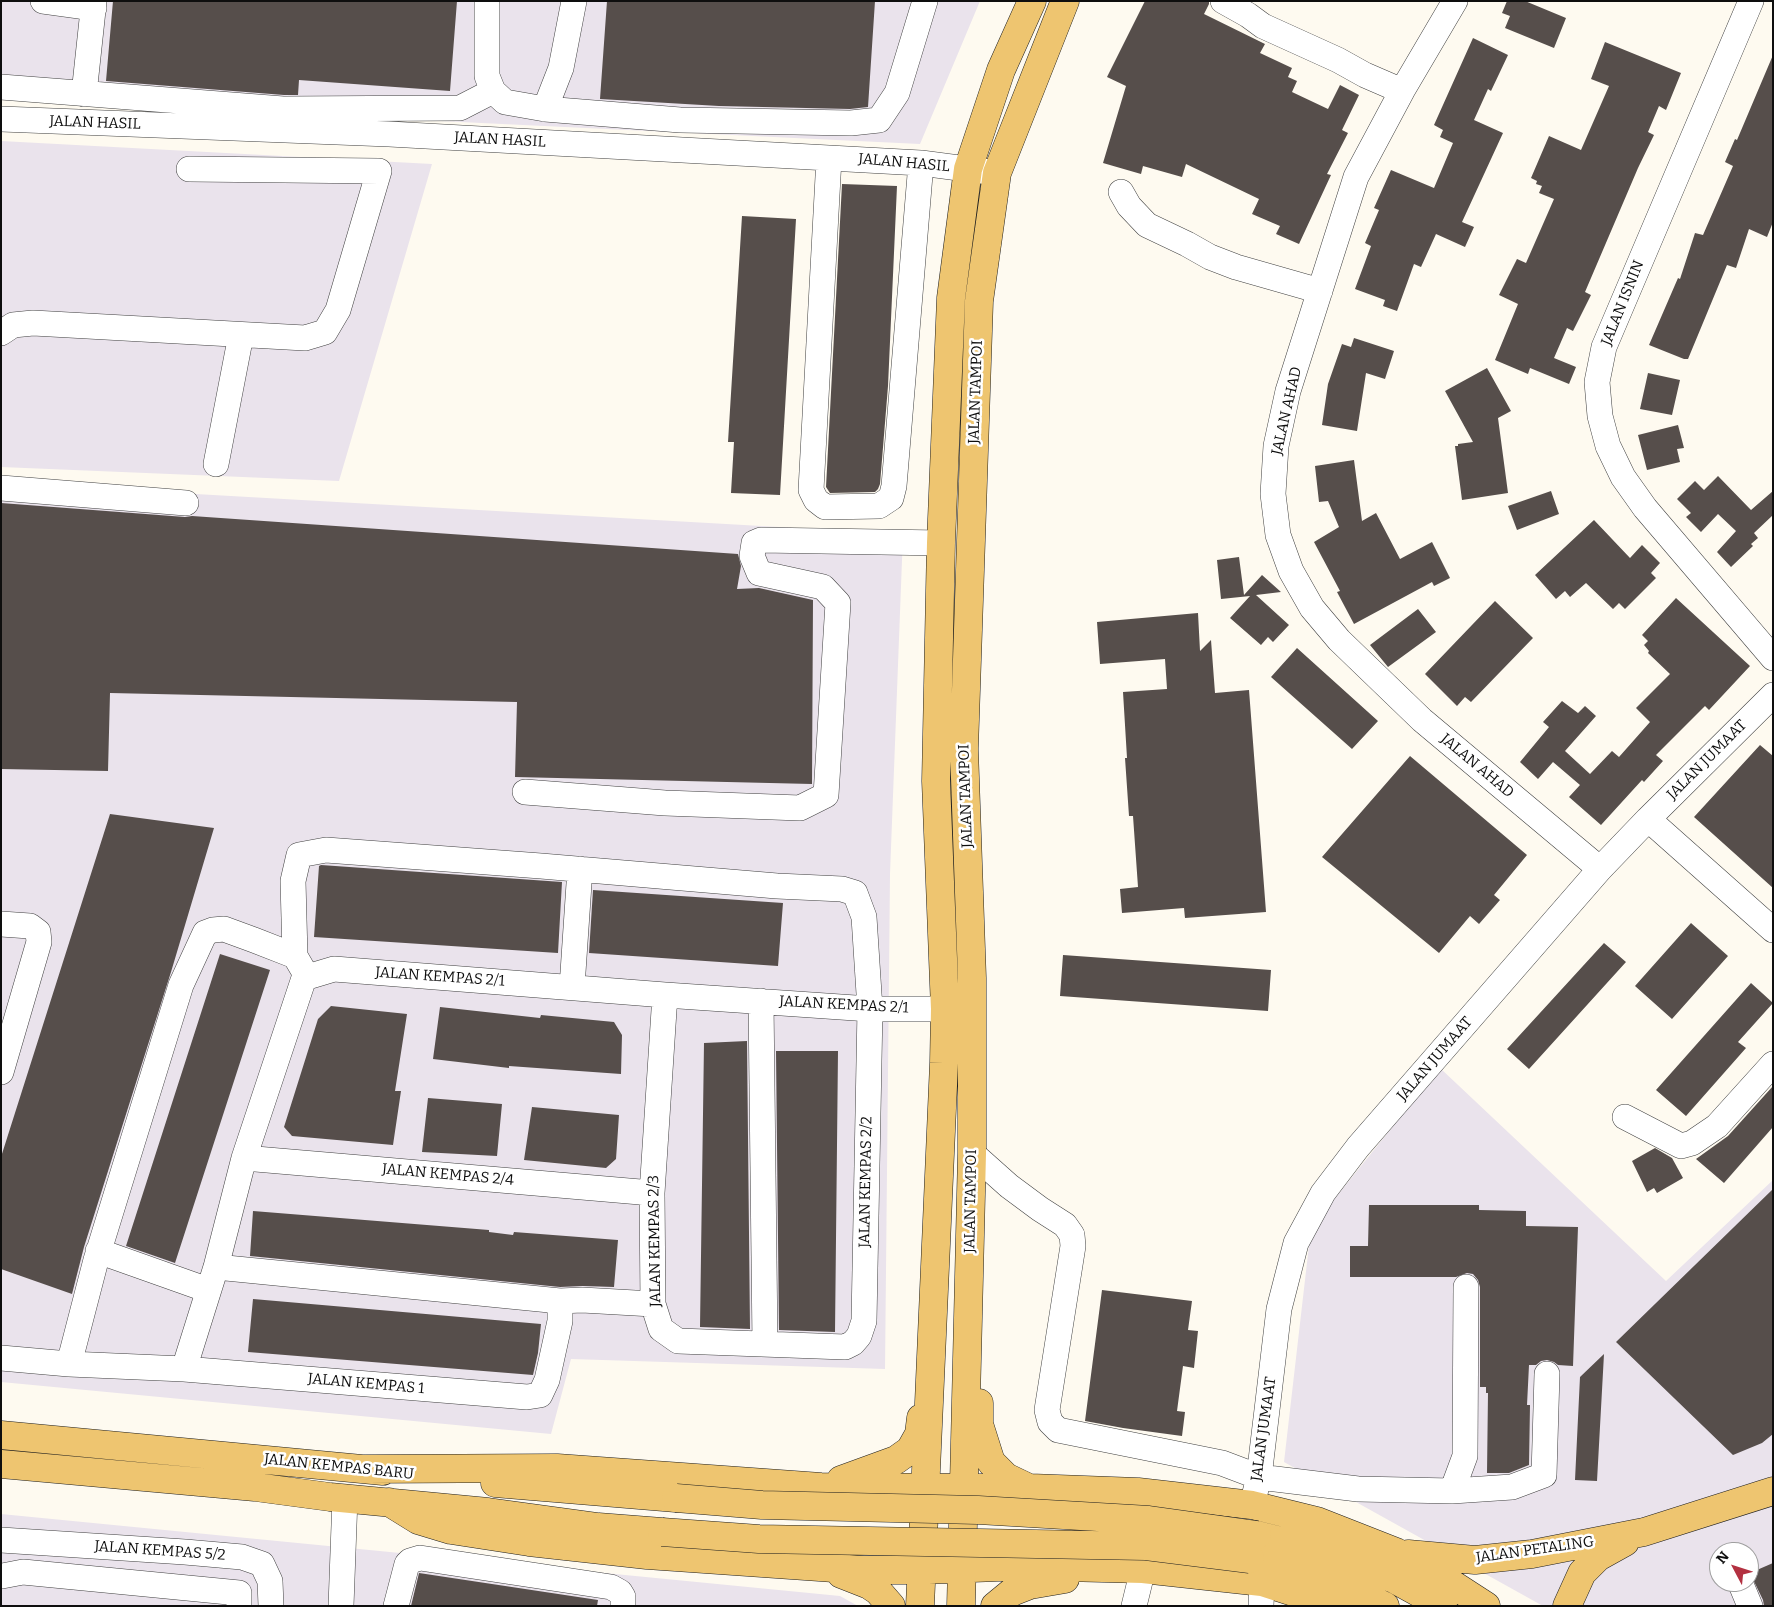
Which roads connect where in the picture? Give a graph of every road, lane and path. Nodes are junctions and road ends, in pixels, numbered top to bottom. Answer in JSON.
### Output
{"nodes":[{"id":1,"x":43,"y":1,"type":"edge"},
{"id":2,"x":487,"y":1,"type":"edge"},
{"id":3,"x":574,"y":1,"type":"edge"},
{"id":4,"x":925,"y":1,"type":"edge"},
{"id":5,"x":1032,"y":1,"type":"edge"},
{"id":6,"x":1065,"y":1,"type":"edge"},
{"id":7,"x":1223,"y":1,"type":"edge"},
{"id":8,"x":1455,"y":1,"type":"edge"},
{"id":9,"x":1751,"y":1,"type":"edge"},
{"id":10,"x":94,"y":5,"type":"edge"},
{"id":11,"x":1,"y":88,"type":"edge"},
{"id":12,"x":493,"y":91,"type":"junction"},
{"id":13,"x":1402,"y":91,"type":"junction"},
{"id":14,"x":84,"y":94,"type":"junction"},
{"id":15,"x":545,"y":109,"type":"junction"},
{"id":16,"x":1,"y":119,"type":"edge"},
{"id":17,"x":389,"y":134,"type":"junction"},
{"id":18,"x":829,"y":158,"type":"junction"},
{"id":19,"x":921,"y":162,"type":"junction"},
{"id":20,"x":189,"y":169,"type":"dead end"},
{"id":21,"x":968,"y":169,"type":"junction"},
{"id":22,"x":379,"y":170,"type":"junction"},
{"id":23,"x":997,"y":173,"type":"junction"},
{"id":24,"x":1121,"y":192,"type":"dead end"},
{"id":25,"x":1320,"y":292,"type":"junction"},
{"id":26,"x":1,"y":333,"type":"edge"},
{"id":27,"x":241,"y":335,"type":"junction"},
{"id":28,"x":216,"y":464,"type":"dead end"},
{"id":29,"x":1,"y":488,"type":"edge"},
{"id":30,"x":186,"y":503,"type":"dead end"},
{"id":31,"x":941,"y":543,"type":"junction"},
{"id":32,"x":1773,"y":658,"type":"edge"},
{"id":33,"x":1773,"y":695,"type":"edge"},
{"id":34,"x":525,"y":792,"type":"dead end"},
{"id":35,"x":1648,"y":819,"type":"junction"},
{"id":36,"x":580,"y":869,"type":"junction"},
{"id":37,"x":1600,"y":869,"type":"junction"},
{"id":38,"x":1,"y":924,"type":"edge"},
{"id":39,"x":1773,"y":930,"type":"edge"},
{"id":40,"x":300,"y":967,"type":"junction"},
{"id":41,"x":972,"y":978,"type":"junction"},
{"id":42,"x":572,"y":987,"type":"junction"},
{"id":43,"x":665,"y":995,"type":"junction"},
{"id":44,"x":761,"y":1001,"type":"junction"},
{"id":45,"x":945,"y":1008,"type":"junction"},
{"id":46,"x":870,"y":1009,"type":"junction"},
{"id":47,"x":1773,"y":1064,"type":"edge"},
{"id":48,"x":1,"y":1072,"type":"edge"},
{"id":49,"x":1625,"y":1117,"type":"dead end"},
{"id":50,"x":972,"y":1153,"type":"junction"},
{"id":51,"x":244,"y":1158,"type":"junction"},
{"id":52,"x":652,"y":1193,"type":"junction"},
{"id":53,"x":970,"y":1242,"type":"junction"},
{"id":54,"x":98,"y":1251,"type":"junction"},
{"id":55,"x":212,"y":1279,"type":"junction"},
{"id":56,"x":1466,"y":1287,"type":"dead end"},
{"id":57,"x":560,"y":1301,"type":"junction"},
{"id":58,"x":653,"y":1304,"type":"junction"},
{"id":59,"x":932,"y":1321,"type":"junction"},
{"id":60,"x":766,"y":1344,"type":"junction"},
{"id":61,"x":845,"y":1347,"type":"joint"},
{"id":62,"x":1,"y":1358,"type":"edge"},
{"id":63,"x":69,"y":1364,"type":"junction"},
{"id":64,"x":184,"y":1369,"type":"junction"},
{"id":65,"x":1547,"y":1374,"type":"dead end"},
{"id":66,"x":1,"y":1435,"type":"edge"},
{"id":67,"x":1,"y":1464,"type":"edge"},
{"id":68,"x":366,"y":1469,"type":"junction"},
{"id":69,"x":1259,"y":1477,"type":"junction"},
{"id":70,"x":875,"y":1486,"type":"junction"},
{"id":71,"x":926,"y":1486,"type":"junction"},
{"id":72,"x":821,"y":1487,"type":"junction"},
{"id":73,"x":963,"y":1488,"type":"junction"},
{"id":74,"x":1030,"y":1488,"type":"junction"},
{"id":75,"x":1452,"y":1491,"type":"junction"},
{"id":76,"x":1773,"y":1491,"type":"edge"},
{"id":77,"x":345,"y":1498,"type":"junction"},
{"id":78,"x":389,"y":1502,"type":"junction"},
{"id":79,"x":1252,"y":1505,"type":"junction"},
{"id":80,"x":1644,"y":1532,"type":"junction"},
{"id":81,"x":8,"y":1541,"type":"edge"},
{"id":82,"x":1396,"y":1552,"type":"junction"},
{"id":83,"x":809,"y":1566,"type":"junction"},
{"id":84,"x":1023,"y":1566,"type":"junction"},
{"id":85,"x":962,"y":1569,"type":"junction"},
{"id":86,"x":863,"y":1570,"type":"junction"},
{"id":87,"x":922,"y":1570,"type":"junction"},
{"id":88,"x":1136,"y":1570,"type":"junction"},
{"id":89,"x":1257,"y":1570,"type":"edge"},
{"id":90,"x":1,"y":1577,"type":"edge"},
{"id":91,"x":1744,"y":1592,"type":"edge"},
{"id":92,"x":240,"y":1606,"type":"edge"},
{"id":93,"x":271,"y":1606,"type":"edge"},
{"id":94,"x":341,"y":1606,"type":"edge"},
{"id":95,"x":396,"y":1606,"type":"edge"},
{"id":96,"x":623,"y":1606,"type":"edge"},
{"id":97,"x":891,"y":1606,"type":"edge"},
{"id":98,"x":920,"y":1606,"type":"edge"},
{"id":99,"x":962,"y":1606,"type":"edge"},
{"id":100,"x":995,"y":1606,"type":"edge"},
{"id":101,"x":1134,"y":1606,"type":"edge"},
{"id":102,"x":1337,"y":1606,"type":"edge"},
{"id":103,"x":1385,"y":1606,"type":"edge"},
{"id":104,"x":1443,"y":1606,"type":"edge"},
{"id":105,"x":1486,"y":1606,"type":"edge"},
{"id":106,"x":1567,"y":1606,"type":"edge"},
{"id":107,"x":1750,"y":1606,"type":"edge"}],
"edges":[{"from":1,"to":10,"type":"street"},
{"from":2,"to":12,"type":"street"},
{"from":3,"to":15,"type":"street"},
{"from":4,"to":15,"type":"street"},
{"from":5,"to":21,"type":"main road","name":"JALAN TAMPOI"},
{"from":6,"to":23,"type":"main road","name":"JALAN TAMPOI"},
{"from":7,"to":13,"type":"street"},
{"from":8,"to":13,"type":"street","name":"JALAN AHAD"},
{"from":9,"to":32,"type":"street","name":"JALAN ISNIN"},
{"from":10,"to":14,"type":"street"},
{"from":11,"to":14,"type":"street"},
{"from":12,"to":14,"type":"street"},
{"from":12,"to":15,"type":"street"},
{"from":13,"to":25,"type":"street","name":"JALAN AHAD"},
{"from":16,"to":17,"type":"street","name":"JALAN HASIL"},
{"from":17,"to":18,"type":"street","name":"JALAN HASIL"},
{"from":17,"to":22,"type":"street"},
{"from":18,"to":19,"type":"street","name":"JALAN HASIL"},
{"from":18,"to":19,"type":"street"},
{"from":19,"to":21,"type":"street","name":"JALAN HASIL"},
{"from":20,"to":22,"type":"street"},
{"from":21,"to":23,"type":"street","name":"JALAN HASIL"},
{"from":21,"to":31,"type":"main road","name":"JALAN TAMPOI"},
{"from":22,"to":27,"type":"street"},
{"from":23,"to":41,"type":"main road","name":"JALAN TAMPOI"},
{"from":24,"to":25,"type":"street"},
{"from":25,"to":37,"type":"street","name":"JALAN AHAD"},
{"from":26,"to":27,"type":"street"},
{"from":27,"to":28,"type":"street"},
{"from":29,"to":30,"type":"street"},
{"from":31,"to":34,"type":"street"},
{"from":31,"to":45,"type":"main road","name":"JALAN TAMPOI"},
{"from":33,"to":35,"type":"street","name":"JALAN JUMAAT"},
{"from":35,"to":37,"type":"street","name":"JALAN JUMAAT"},
{"from":35,"to":39,"type":"street"},
{"from":36,"to":40,"type":"street"},
{"from":36,"to":42,"type":"street"},
{"from":36,"to":46,"type":"street","name":"JALAN KEMPAS 2/2"},
{"from":37,"to":69,"type":"street","name":"JALAN JUMAAT"},
{"from":38,"to":48,"type":"street"},
{"from":40,"to":42,"type":"street","name":"JALAN KEMPAS 2/1"},
{"from":40,"to":51,"type":"street"},
{"from":40,"to":54,"type":"street"},
{"from":41,"to":45,"type":"street"},
{"from":41,"to":50,"type":"main road","name":"JALAN TAMPOI"},
{"from":42,"to":43,"type":"street","name":"JALAN KEMPAS 2/1"},
{"from":43,"to":44,"type":"street","name":"JALAN KEMPAS 2/1"},
{"from":43,"to":52,"type":"street","name":"JALAN KEMPAS 2/3"},
{"from":44,"to":46,"type":"street","name":"JALAN KEMPAS 2/1"},
{"from":44,"to":60,"type":"street"},
{"from":45,"to":46,"type":"street","name":"JALAN KEMPAS 2/1"},
{"from":45,"to":59,"type":"main road","name":"JALAN TAMPOI"},
{"from":46,"to":61,"type":"street","name":"JALAN KEMPAS 2/2"},
{"from":47,"to":49,"type":"street"},
{"from":50,"to":53,"type":"main road","name":"JALAN TAMPOI"},
{"from":50,"to":69,"type":"street"},
{"from":51,"to":52,"type":"street","name":"JALAN KEMPAS 2/4"},
{"from":51,"to":55,"type":"street"},
{"from":52,"to":58,"type":"street","name":"JALAN KEMPAS 2/3"},
{"from":53,"to":73,"type":"main road","name":"JALAN TAMPOI"},
{"from":53,"to":74,"type":"main road"},
{"from":54,"to":55,"type":"street"},
{"from":54,"to":63,"type":"street"},
{"from":55,"to":57,"type":"street"},
{"from":55,"to":64,"type":"street"},
{"from":56,"to":75,"type":"street"},
{"from":57,"to":58,"type":"street"},
{"from":57,"to":64,"type":"street","name":"JALAN KEMPAS 1"},
{"from":58,"to":60,"type":"street","name":"JALAN KEMPAS 2/3"},
{"from":59,"to":71,"type":"main road","name":"JALAN TAMPOI"},
{"from":59,"to":72,"type":"main road"},
{"from":60,"to":61,"type":"street","name":"JALAN KEMPAS 2/3"},
{"from":62,"to":63,"type":"street","name":"JALAN KEMPAS 1"},
{"from":63,"to":64,"type":"street","name":"JALAN KEMPAS 1"},
{"from":65,"to":75,"type":"street"},
{"from":66,"to":68,"type":"main road","name":"JALAN KEMPAS BARU"},
{"from":67,"to":77,"type":"main road","name":"JALAN KEMPAS BARU"},
{"from":68,"to":72,"type":"main road"},
{"from":68,"to":89,"type":"main road","name":"JALAN KEMPAS BARU","bridge":true},
{"from":69,"to":75,"type":"street"},
{"from":69,"to":79,"type":"street","name":"JALAN JUMAAT"},
{"from":70,"to":71,"type":"main road"},
{"from":70,"to":72,"type":"main road"},
{"from":70,"to":86,"type":"main road"},
{"from":71,"to":73,"type":"main road"},
{"from":71,"to":87,"type":"main road","name":"JALAN TAMPOI"},
{"from":73,"to":74,"type":"main road"},
{"from":73,"to":85,"type":"main road","name":"JALAN TAMPOI"},
{"from":74,"to":79,"type":"main road"},
{"from":74,"to":84,"type":"main road"},
{"from":76,"to":80,"type":"main road","name":"JALAN PETALING"},
{"from":77,"to":78,"type":"main road","name":"JALAN KEMPAS BARU"},
{"from":77,"to":94,"type":"street"},
{"from":78,"to":83,"type":"main road"},
{"from":78,"to":89,"type":"main road","name":"JALAN KEMPAS BARU","bridge":true},
{"from":79,"to":82,"type":"main road"},
{"from":80,"to":82,"type":"main road","name":"JALAN PETALING"},
{"from":80,"to":106,"type":"main road","name":"JALAN PETALING"},
{"from":81,"to":90,"type":"street"},
{"from":81,"to":93,"type":"street","name":"JALAN KEMPAS 5/2"},
{"from":82,"to":105,"type":"main road"},
{"from":83,"to":86,"type":"main road"},
{"from":83,"to":97,"type":"main road"},
{"from":84,"to":85,"type":"main road"},
{"from":84,"to":88,"type":"main road"},
{"from":85,"to":87,"type":"main road"},
{"from":85,"to":99,"type":"main road","name":"JALAN TAMPOI"},
{"from":86,"to":87,"type":"main road"},
{"from":87,"to":98,"type":"main road","name":"JALAN TAMPOI"},
{"from":88,"to":89,"type":"main road"},
{"from":88,"to":100,"type":"main road"},
{"from":88,"to":101,"type":"street"},
{"from":89,"to":102,"type":"main road"},
{"from":89,"to":103,"type":"main road"},
{"from":89,"to":104,"type":"main road"},
{"from":90,"to":92,"type":"street"},
{"from":91,"to":107,"type":"street"},
{"from":95,"to":96,"type":"street"}]}
